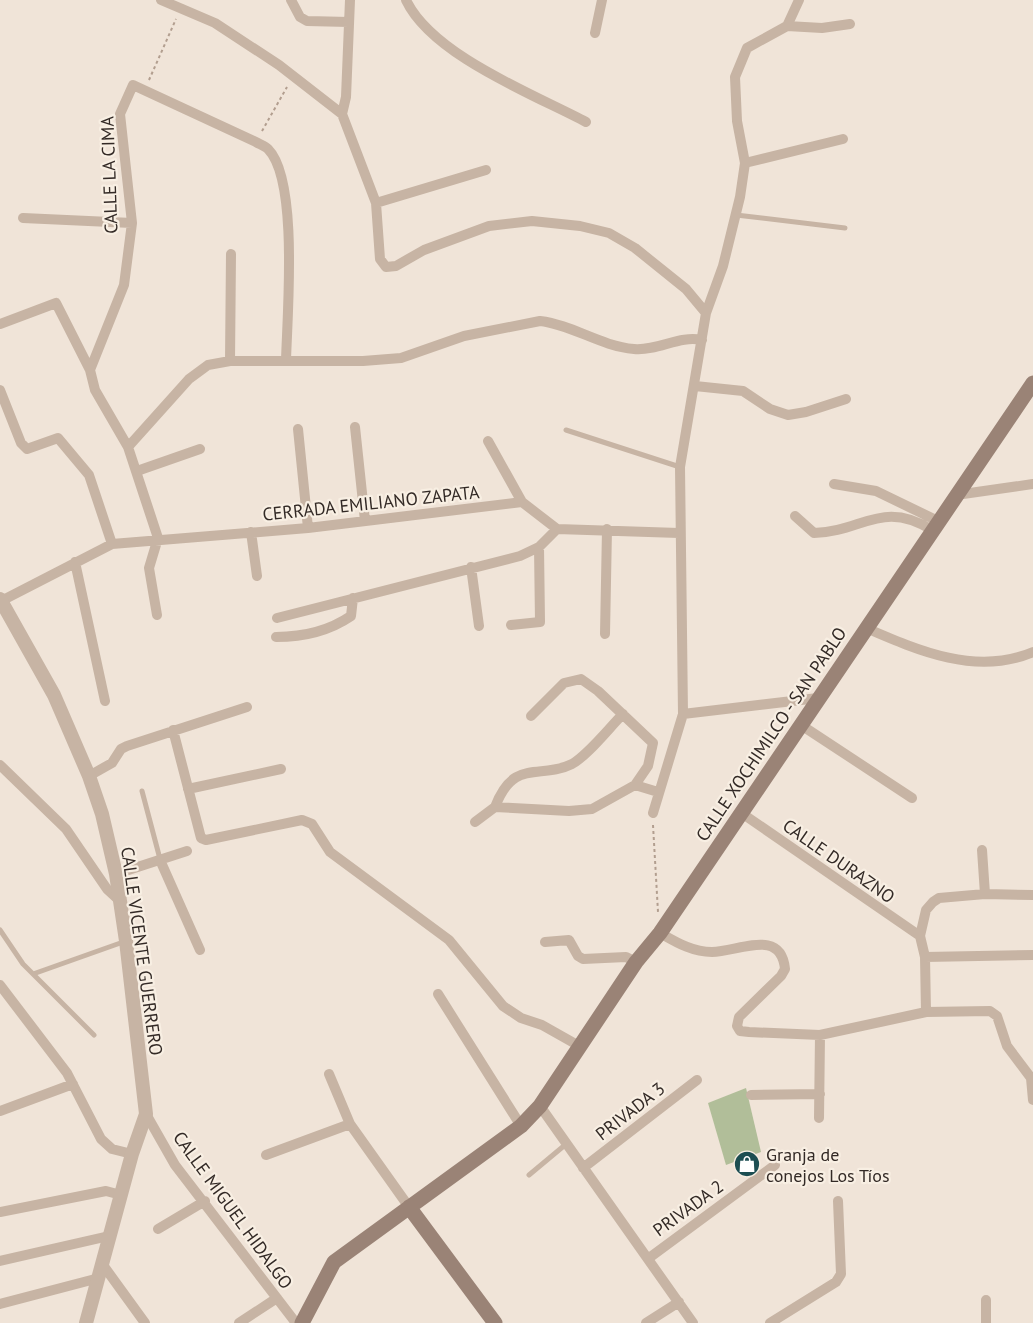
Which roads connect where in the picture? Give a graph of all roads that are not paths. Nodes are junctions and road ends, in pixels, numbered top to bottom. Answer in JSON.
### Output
{"nodes":[{"id":1,"x":161,"y":0,"type":"edge"},
{"id":2,"x":291,"y":0,"type":"edge"},
{"id":3,"x":350,"y":0,"type":"edge"},
{"id":4,"x":406,"y":0,"type":"edge"},
{"id":5,"x":602,"y":0,"type":"edge"},
{"id":6,"x":799,"y":0,"type":"edge"},
{"id":7,"x":350,"y":22,"type":"junction"},
{"id":8,"x":850,"y":24,"type":"dead end"},
{"id":9,"x":787,"y":26,"type":"junction"},
{"id":10,"x":595,"y":33,"type":"dead end"},
{"id":11,"x":342,"y":114,"type":"junction"},
{"id":12,"x":586,"y":122,"type":"dead end"},
{"id":13,"x":843,"y":139,"type":"dead end"},
{"id":14,"x":745,"y":162,"type":"junction"},
{"id":15,"x":486,"y":170,"type":"dead end"},
{"id":16,"x":376,"y":203,"type":"junction"},
{"id":17,"x":736,"y":215,"type":"junction"},
{"id":18,"x":22,"y":218,"type":"dead end"},
{"id":19,"x":132,"y":223,"type":"junction"},
{"id":20,"x":845,"y":228,"type":"dead end"},
{"id":21,"x":231,"y":254,"type":"dead end"},
{"id":22,"x":706,"y":313,"type":"junction"},
{"id":23,"x":0,"y":324,"type":"edge"},
{"id":24,"x":702,"y":340,"type":"junction"},
{"id":25,"x":230,"y":360,"type":"junction"},
{"id":26,"x":286,"y":361,"type":"junction"},
{"id":27,"x":90,"y":370,"type":"junction"},
{"id":28,"x":1033,"y":383,"type":"edge"},
{"id":29,"x":695,"y":386,"type":"junction"},
{"id":30,"x":0,"y":390,"type":"edge"},
{"id":31,"x":846,"y":399,"type":"dead end"},
{"id":32,"x":355,"y":427,"type":"dead end"},
{"id":33,"x":298,"y":429,"type":"dead end"},
{"id":34,"x":566,"y":430,"type":"dead end"},
{"id":35,"x":488,"y":441,"type":"dead end"},
{"id":36,"x":129,"y":447,"type":"junction"},
{"id":37,"x":200,"y":449,"type":"dead end"},
{"id":38,"x":681,"y":467,"type":"junction"},
{"id":39,"x":138,"y":471,"type":"junction"},
{"id":40,"x":834,"y":484,"type":"dead end"},
{"id":41,"x":1033,"y":484,"type":"edge"},
{"id":42,"x":956,"y":495,"type":"junction"},
{"id":43,"x":522,"y":502,"type":"junction"},
{"id":44,"x":795,"y":516,"type":"dead end"},
{"id":45,"x":365,"y":521,"type":"junction"},
{"id":46,"x":935,"y":526,"type":"junction"},
{"id":47,"x":308,"y":528,"type":"junction"},
{"id":48,"x":556,"y":529,"type":"junction"},
{"id":49,"x":607,"y":530,"type":"junction"},
{"id":50,"x":251,"y":532,"type":"junction"},
{"id":51,"x":679,"y":533,"type":"junction"},
{"id":52,"x":158,"y":538,"type":"junction"},
{"id":53,"x":112,"y":544,"type":"junction"},
{"id":54,"x":539,"y":547,"type":"junction"},
{"id":55,"x":75,"y":562,"type":"junction"},
{"id":56,"x":471,"y":567,"type":"junction"},
{"id":57,"x":257,"y":576,"type":"dead end"},
{"id":58,"x":353,"y":598,"type":"junction"},
{"id":59,"x":1,"y":600,"type":"edge"},
{"id":60,"x":157,"y":615,"type":"dead end"},
{"id":61,"x":277,"y":618,"type":"dead end"},
{"id":62,"x":512,"y":625,"type":"dead end"},
{"id":63,"x":479,"y":626,"type":"dead end"},
{"id":64,"x":866,"y":628,"type":"junction"},
{"id":65,"x":605,"y":634,"type":"dead end"},
{"id":66,"x":276,"y":636,"type":"dead end"},
{"id":67,"x":1033,"y":652,"type":"edge"},
{"id":68,"x":818,"y":698,"type":"junction"},
{"id":69,"x":105,"y":701,"type":"dead end"},
{"id":70,"x":247,"y":707,"type":"dead end"},
{"id":71,"x":623,"y":714,"type":"junction"},
{"id":72,"x":683,"y":714,"type":"junction"},
{"id":73,"x":531,"y":716,"type":"dead end"},
{"id":74,"x":801,"y":725,"type":"junction"},
{"id":75,"x":173,"y":730,"type":"junction"},
{"id":76,"x":0,"y":765,"type":"edge"},
{"id":77,"x":281,"y":769,"type":"dead end"},
{"id":78,"x":88,"y":776,"type":"junction"},
{"id":79,"x":635,"y":785,"type":"junction"},
{"id":80,"x":188,"y":789,"type":"junction"},
{"id":81,"x":142,"y":791,"type":"dead end"},
{"id":82,"x":658,"y":792,"type":"junction"},
{"id":83,"x":912,"y":798,"type":"dead end"},
{"id":84,"x":495,"y":807,"type":"junction"},
{"id":85,"x":740,"y":812,"type":"junction"},
{"id":86,"x":653,"y":813,"type":"road end"},
{"id":87,"x":475,"y":822,"type":"dead end"},
{"id":88,"x":982,"y":849,"type":"dead end"},
{"id":89,"x":187,"y":850,"type":"dead end"},
{"id":90,"x":160,"y":860,"type":"junction"},
{"id":91,"x":116,"y":874,"type":"junction"},
{"id":92,"x":985,"y":894,"type":"junction"},
{"id":93,"x":1033,"y":895,"type":"edge"},
{"id":94,"x":120,"y":901,"type":"junction"},
{"id":95,"x":0,"y":930,"type":"edge"},
{"id":96,"x":660,"y":933,"type":"junction"},
{"id":97,"x":920,"y":936,"type":"junction"},
{"id":98,"x":126,"y":941,"type":"junction"},
{"id":99,"x":545,"y":942,"type":"dead end"},
{"id":100,"x":200,"y":950,"type":"dead end"},
{"id":101,"x":1033,"y":955,"type":"edge"},
{"id":102,"x":925,"y":957,"type":"junction"},
{"id":103,"x":636,"y":962,"type":"junction"},
{"id":104,"x":33,"y":974,"type":"junction"},
{"id":105,"x":0,"y":985,"type":"edge"},
{"id":106,"x":438,"y":994,"type":"dead end"},
{"id":107,"x":926,"y":1012,"type":"junction"},
{"id":108,"x":94,"y":1035,"type":"dead end"},
{"id":109,"x":820,"y":1035,"type":"junction"},
{"id":110,"x":581,"y":1047,"type":"junction"},
{"id":111,"x":329,"y":1074,"type":"dead end"},
{"id":112,"x":697,"y":1080,"type":"dead end"},
{"id":113,"x":73,"y":1084,"type":"junction"},
{"id":114,"x":820,"y":1094,"type":"junction"},
{"id":115,"x":751,"y":1095,"type":"dead end"},
{"id":116,"x":1033,"y":1100,"type":"edge"},
{"id":117,"x":540,"y":1106,"type":"junction"},
{"id":118,"x":0,"y":1111,"type":"edge"},
{"id":119,"x":146,"y":1114,"type":"junction"},
{"id":120,"x":819,"y":1118,"type":"dead end"},
{"id":121,"x":350,"y":1124,"type":"junction"},
{"id":122,"x":521,"y":1126,"type":"junction"},
{"id":123,"x":566,"y":1145,"type":"junction"},
{"id":124,"x":132,"y":1154,"type":"junction"},
{"id":125,"x":266,"y":1155,"type":"dead end"},
{"id":126,"x":775,"y":1165,"type":"dead end"},
{"id":127,"x":583,"y":1168,"type":"junction"},
{"id":128,"x":529,"y":1175,"type":"dead end"},
{"id":129,"x":121,"y":1195,"type":"junction"},
{"id":130,"x":205,"y":1201,"type":"junction"},
{"id":131,"x":838,"y":1201,"type":"dead end"},
{"id":132,"x":409,"y":1207,"type":"junction"},
{"id":133,"x":0,"y":1212,"type":"edge"},
{"id":134,"x":158,"y":1229,"type":"dead end"},
{"id":135,"x":109,"y":1236,"type":"junction"},
{"id":136,"x":649,"y":1258,"type":"junction"},
{"id":137,"x":0,"y":1261,"type":"edge"},
{"id":138,"x":101,"y":1271,"type":"junction"},
{"id":139,"x":277,"y":1298,"type":"junction"},
{"id":140,"x":986,"y":1300,"type":"dead end"},
{"id":141,"x":679,"y":1302,"type":"junction"},
{"id":142,"x":0,"y":1304,"type":"edge"},
{"id":143,"x":86,"y":1323,"type":"edge"},
{"id":144,"x":145,"y":1323,"type":"edge"},
{"id":145,"x":239,"y":1323,"type":"edge"},
{"id":146,"x":296,"y":1323,"type":"edge"},
{"id":147,"x":302,"y":1323,"type":"edge"},
{"id":148,"x":495,"y":1323,"type":"edge"},
{"id":149,"x":646,"y":1323,"type":"edge"},
{"id":150,"x":693,"y":1323,"type":"edge"},
{"id":151,"x":770,"y":1323,"type":"edge"},
{"id":152,"x":986,"y":1323,"type":"edge"}],
"edges":[{"from":1,"to":11,"type":"street"},
{"from":2,"to":7,"type":"street"},
{"from":3,"to":7,"type":"street"},
{"from":4,"to":12,"type":"street"},
{"from":5,"to":10,"type":"street"},
{"from":6,"to":9,"type":"street"},
{"from":7,"to":11,"type":"street"},
{"from":8,"to":9,"type":"street"},
{"from":9,"to":14,"type":"street"},
{"from":11,"to":16,"type":"street"},
{"from":13,"to":14,"type":"street"},
{"from":14,"to":17,"type":"street"},
{"from":15,"to":16,"type":"street"},
{"from":16,"to":22,"type":"street"},
{"from":17,"to":20,"type":"lane"},
{"from":17,"to":22,"type":"street"},
{"from":18,"to":19,"type":"street"},
{"from":19,"to":26,"type":"street","name":"CALLE LA CIMA"},
{"from":19,"to":27,"type":"street","name":"CALLE LA CIMA"},
{"from":21,"to":25,"type":"street"},
{"from":22,"to":24,"type":"street"},
{"from":23,"to":27,"type":"street"},
{"from":24,"to":26,"type":"street"},
{"from":24,"to":29,"type":"street"},
{"from":25,"to":26,"type":"street"},
{"from":25,"to":36,"type":"street"},
{"from":27,"to":36,"type":"street"},
{"from":28,"to":42,"type":"main road","name":"CALLE XOCHIMILCO - SAN PABLO"},
{"from":29,"to":31,"type":"street"},
{"from":29,"to":38,"type":"street"},
{"from":30,"to":53,"type":"street"},
{"from":32,"to":45,"type":"street"},
{"from":33,"to":47,"type":"street"},
{"from":34,"to":38,"type":"lane"},
{"from":35,"to":43,"type":"street"},
{"from":36,"to":39,"type":"street"},
{"from":37,"to":39,"type":"street"},
{"from":38,"to":51,"type":"street"},
{"from":39,"to":52,"type":"street"},
{"from":40,"to":46,"type":"street"},
{"from":41,"to":42,"type":"street"},
{"from":42,"to":46,"type":"main road","name":"CALLE XOCHIMILCO - SAN PABLO"},
{"from":43,"to":45,"type":"street","name":"CERRADA EMILIANO ZAPATA"},
{"from":43,"to":48,"type":"street"},
{"from":44,"to":46,"type":"street"},
{"from":45,"to":47,"type":"street","name":"CERRADA EMILIANO ZAPATA"},
{"from":46,"to":64,"type":"main road","name":"CALLE XOCHIMILCO - SAN PABLO"},
{"from":47,"to":50,"type":"street","name":"CERRADA EMILIANO ZAPATA"},
{"from":48,"to":49,"type":"street"},
{"from":48,"to":54,"type":"street"},
{"from":49,"to":51,"type":"street"},
{"from":49,"to":65,"type":"street"},
{"from":50,"to":52,"type":"street","name":"CERRADA EMILIANO ZAPATA"},
{"from":50,"to":57,"type":"street"},
{"from":51,"to":72,"type":"street"},
{"from":52,"to":53,"type":"street","name":"CERRADA EMILIANO ZAPATA"},
{"from":52,"to":60,"type":"street"},
{"from":53,"to":55,"type":"street","name":"CERRADA EMILIANO ZAPATA"},
{"from":54,"to":56,"type":"street"},
{"from":54,"to":62,"type":"street"},
{"from":55,"to":59,"type":"street","name":"CERRADA EMILIANO ZAPATA"},
{"from":55,"to":69,"type":"street"},
{"from":56,"to":58,"type":"street"},
{"from":56,"to":63,"type":"street"},
{"from":58,"to":61,"type":"street"},
{"from":58,"to":66,"type":"street"},
{"from":59,"to":78,"type":"street","name":"CALLE VICENTE GUERRERO"},
{"from":64,"to":67,"type":"street"},
{"from":64,"to":68,"type":"main road","name":"CALLE XOCHIMILCO - SAN PABLO"},
{"from":68,"to":72,"type":"street"},
{"from":68,"to":74,"type":"main road","name":"CALLE XOCHIMILCO - SAN PABLO"},
{"from":70,"to":75,"type":"street"},
{"from":71,"to":73,"type":"street"},
{"from":71,"to":79,"type":"street"},
{"from":71,"to":84,"type":"street"},
{"from":72,"to":82,"type":"street"},
{"from":74,"to":83,"type":"street"},
{"from":74,"to":85,"type":"main road","name":"CALLE XOCHIMILCO - SAN PABLO"},
{"from":75,"to":78,"type":"street"},
{"from":75,"to":80,"type":"street"},
{"from":76,"to":94,"type":"street"},
{"from":77,"to":80,"type":"street"},
{"from":78,"to":91,"type":"street","name":"CALLE VICENTE GUERRERO"},
{"from":79,"to":82,"type":"street"},
{"from":79,"to":84,"type":"street"},
{"from":80,"to":110,"type":"street"},
{"from":81,"to":90,"type":"lane"},
{"from":82,"to":86,"type":"street"},
{"from":84,"to":87,"type":"street"},
{"from":85,"to":96,"type":"main road","name":"CALLE XOCHIMILCO - SAN PABLO"},
{"from":85,"to":97,"type":"street","name":"CALLE DURAZNO"},
{"from":88,"to":92,"type":"street"},
{"from":89,"to":90,"type":"street"},
{"from":90,"to":91,"type":"street"},
{"from":90,"to":100,"type":"street"},
{"from":91,"to":94,"type":"street","name":"CALLE VICENTE GUERRERO"},
{"from":92,"to":93,"type":"street"},
{"from":92,"to":97,"type":"street"},
{"from":94,"to":98,"type":"street","name":"CALLE VICENTE GUERRERO"},
{"from":95,"to":104,"type":"lane"},
{"from":96,"to":103,"type":"main road","name":"CALLE XOCHIMILCO - SAN PABLO"},
{"from":96,"to":109,"type":"street"},
{"from":97,"to":102,"type":"street"},
{"from":98,"to":104,"type":"lane"},
{"from":98,"to":119,"type":"street","name":"CALLE VICENTE GUERRERO"},
{"from":99,"to":103,"type":"street"},
{"from":101,"to":102,"type":"street"},
{"from":102,"to":107,"type":"street"},
{"from":103,"to":110,"type":"main road","name":"CALLE XOCHIMILCO - SAN PABLO"},
{"from":104,"to":108,"type":"lane"},
{"from":105,"to":113,"type":"street"},
{"from":106,"to":122,"type":"street"},
{"from":107,"to":109,"type":"street"},
{"from":107,"to":116,"type":"street"},
{"from":109,"to":114,"type":"street"},
{"from":110,"to":117,"type":"main road","name":"CALLE XOCHIMILCO - SAN PABLO"},
{"from":111,"to":121,"type":"street"},
{"from":112,"to":127,"type":"street","name":"PRIVADA 3"},
{"from":113,"to":118,"type":"street"},
{"from":113,"to":124,"type":"street"},
{"from":114,"to":115,"type":"street"},
{"from":114,"to":120,"type":"street"},
{"from":117,"to":122,"type":"main road","name":"CALLE XOCHIMILCO - SAN PABLO"},
{"from":117,"to":123,"type":"street"},
{"from":119,"to":124,"type":"street","name":"CALLE VICENTE GUERRERO"},
{"from":119,"to":130,"type":"street","name":"CALLE MIGUEL HIDALGO"},
{"from":121,"to":125,"type":"street"},
{"from":121,"to":132,"type":"street"},
{"from":122,"to":132,"type":"main road","name":"CALLE XOCHIMILCO - SAN PABLO"},
{"from":123,"to":127,"type":"street"},
{"from":123,"to":128,"type":"lane"},
{"from":124,"to":129,"type":"street","name":"CALLE VICENTE GUERRERO"},
{"from":126,"to":136,"type":"street","name":"PRIVADA 2"},
{"from":127,"to":136,"type":"street"},
{"from":129,"to":133,"type":"street"},
{"from":129,"to":135,"type":"street","name":"CALLE VICENTE GUERRERO"},
{"from":130,"to":134,"type":"street"},
{"from":130,"to":139,"type":"street","name":"CALLE MIGUEL HIDALGO"},
{"from":131,"to":151,"type":"street"},
{"from":132,"to":147,"type":"main road","name":"CALLE XOCHIMILCO - SAN PABLO"},
{"from":132,"to":148,"type":"main road"},
{"from":135,"to":137,"type":"street"},
{"from":135,"to":138,"type":"street","name":"CALLE VICENTE GUERRERO"},
{"from":136,"to":141,"type":"street"},
{"from":138,"to":142,"type":"street"},
{"from":138,"to":143,"type":"street","name":"CALLE VICENTE GUERRERO"},
{"from":138,"to":144,"type":"street"},
{"from":139,"to":145,"type":"street"},
{"from":139,"to":146,"type":"street","name":"CALLE MIGUEL HIDALGO"},
{"from":140,"to":152,"type":"street"},
{"from":141,"to":149,"type":"street"},
{"from":141,"to":150,"type":"street"}]}
